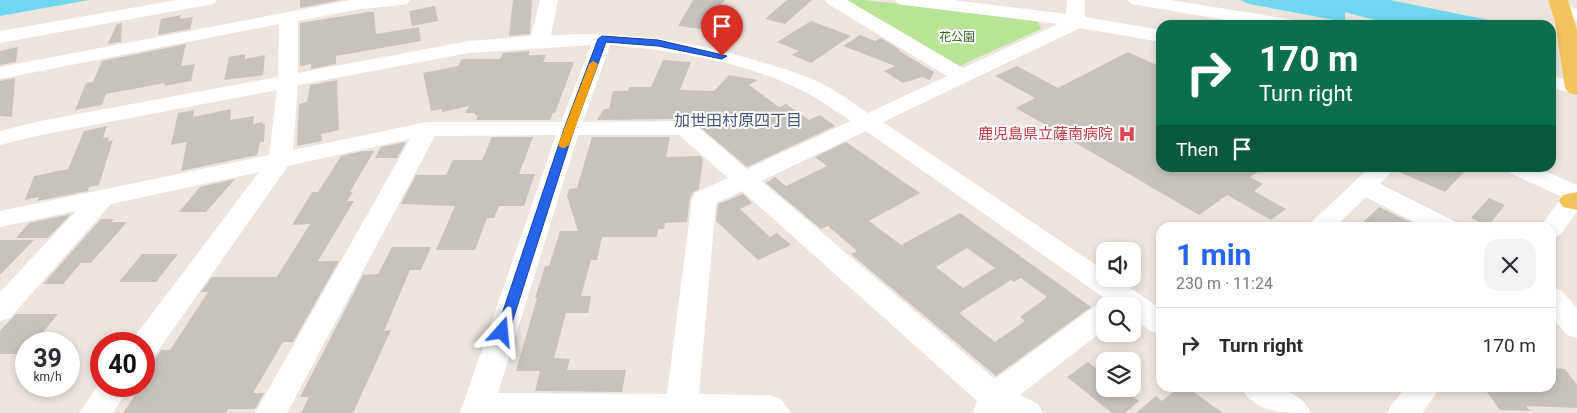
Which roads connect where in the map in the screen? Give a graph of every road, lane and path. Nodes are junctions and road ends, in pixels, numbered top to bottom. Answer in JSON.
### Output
{"nodes":[{"id":1,"x":208,"y":0,"type":"edge"},
{"id":2,"x":401,"y":0,"type":"edge"},
{"id":3,"x":549,"y":0,"type":"edge"},
{"id":4,"x":834,"y":0,"type":"edge"},
{"id":5,"x":904,"y":0,"type":"edge"},
{"id":6,"x":1076,"y":0,"type":"edge"},
{"id":7,"x":1137,"y":0,"type":"edge"},
{"id":8,"x":1565,"y":12,"type":"edge"},
{"id":9,"x":289,"y":18,"type":"junction"},
{"id":10,"x":1259,"y":20,"type":"edge"},
{"id":11,"x":1075,"y":23,"type":"junction"},
{"id":12,"x":1156,"y":35,"type":"edge"},
{"id":13,"x":0,"y":37,"type":"edge"},
{"id":14,"x":602,"y":39,"type":"junction"},
{"id":15,"x":540,"y":41,"type":"junction"},
{"id":16,"x":0,"y":73,"type":"edge"},
{"id":17,"x":964,"y":77,"type":"junction"},
{"id":18,"x":288,"y":81,"type":"junction"},
{"id":19,"x":1556,"y":83,"type":"edge"},
{"id":20,"x":1577,"y":86,"type":"edge"},
{"id":21,"x":868,"y":122,"type":"junction"},
{"id":22,"x":427,"y":129,"type":"junction"},
{"id":23,"x":569,"y":129,"type":"junction"},
{"id":24,"x":0,"y":138,"type":"edge"},
{"id":25,"x":280,"y":160,"type":"junction"},
{"id":26,"x":1379,"y":172,"type":"edge"},
{"id":27,"x":1526,"y":172,"type":"edge"},
{"id":28,"x":742,"y":179,"type":"junction"},
{"id":29,"x":1363,"y":186,"type":"junction"},
{"id":30,"x":102,"y":198,"type":"junction"},
{"id":31,"x":1576,"y":198,"type":"edge"},
{"id":32,"x":0,"y":219,"type":"edge"},
{"id":33,"x":1324,"y":222,"type":"edge"},
{"id":34,"x":1436,"y":222,"type":"edge"},
{"id":35,"x":1556,"y":223,"type":"edge"},
{"id":36,"x":1103,"y":297,"type":"edge"},
{"id":37,"x":1556,"y":303,"type":"edge"},
{"id":38,"x":0,"y":310,"type":"edge"},
{"id":39,"x":1141,"y":316,"type":"edge"},
{"id":40,"x":1096,"y":321,"type":"edge"},
{"id":41,"x":1156,"y":321,"type":"edge"},
{"id":42,"x":1577,"y":328,"type":"edge"},
{"id":43,"x":155,"y":332,"type":"edge"},
{"id":44,"x":1264,"y":392,"type":"edge"},
{"id":45,"x":1421,"y":392,"type":"edge"},
{"id":46,"x":107,"y":397,"type":"edge"},
{"id":47,"x":990,"y":405,"type":"edge"},
{"id":48,"x":477,"y":410,"type":"edge"},
{"id":49,"x":682,"y":411,"type":"edge"},
{"id":50,"x":95,"y":413,"type":"edge"},
{"id":51,"x":271,"y":413,"type":"edge"},
{"id":52,"x":775,"y":413,"type":"edge"},
{"id":53,"x":1028,"y":413,"type":"edge"},
{"id":54,"x":1295,"y":413,"type":"edge"},
{"id":55,"x":1403,"y":413,"type":"edge"}],
"edges":[{"from":1,"to":13,"type":"street"},
{"from":2,"to":9,"type":"street"},
{"from":3,"to":15,"type":"street"},
{"from":4,"to":17,"type":"street"},
{"from":5,"to":11,"type":"street"},
{"from":6,"to":11,"type":"street"},
{"from":7,"to":10,"type":"street"},
{"from":8,"to":20,"type":"main road"},
{"from":9,"to":16,"type":"street"},
{"from":9,"to":18,"type":"street"},
{"from":11,"to":12,"type":"street"},
{"from":11,"to":17,"type":"street"},
{"from":14,"to":15,"type":"street"},
{"from":14,"to":21,"type":"street"},
{"from":14,"to":23,"type":"street"},
{"from":15,"to":18,"type":"street"},
{"from":17,"to":21,"type":"street"},
{"from":18,"to":24,"type":"street"},
{"from":18,"to":25,"type":"street"},
{"from":19,"to":20,"type":"street"},
{"from":21,"to":28,"type":"street"},
{"from":21,"to":36,"type":"street"},
{"from":22,"to":23,"type":"street"},
{"from":22,"to":25,"type":"street"},
{"from":22,"to":51,"type":"street"},
{"from":23,"to":28,"type":"street"},
{"from":23,"to":48,"type":"street"},
{"from":25,"to":30,"type":"street"},
{"from":25,"to":43,"type":"street"},
{"from":26,"to":29,"type":"street"},
{"from":27,"to":31,"type":"street"},
{"from":28,"to":47,"type":"street"},
{"from":28,"to":49,"type":"street"},
{"from":29,"to":33,"type":"street"},
{"from":29,"to":34,"type":"street"},
{"from":30,"to":32,"type":"street"},
{"from":30,"to":38,"type":"street"},
{"from":31,"to":35,"type":"street"},
{"from":37,"to":42,"type":"street"},
{"from":39,"to":41,"type":"street"},
{"from":40,"to":47,"type":"street"},
{"from":44,"to":54,"type":"street"},
{"from":45,"to":55,"type":"street"},
{"from":46,"to":50,"type":"street"},
{"from":47,"to":53,"type":"street"},
{"from":48,"to":49,"type":"street"},
{"from":49,"to":52,"type":"street"}]}
